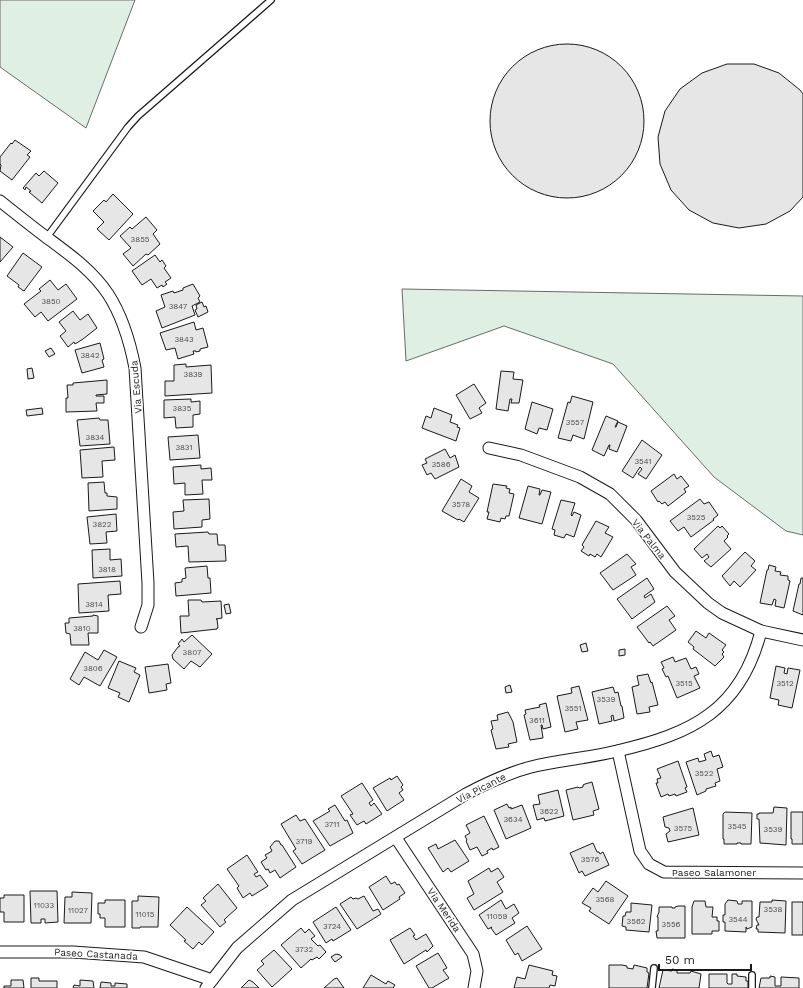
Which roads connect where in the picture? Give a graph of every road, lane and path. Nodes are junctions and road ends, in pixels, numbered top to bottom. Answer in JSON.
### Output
{"nodes":[{"id":1,"x":272,"y":0,"type":"edge"},
{"id":2,"x":0,"y":201,"type":"edge"},
{"id":3,"x":47,"y":237,"type":"junction"},
{"id":4,"x":489,"y":448,"type":"dead end"},
{"id":5,"x":141,"y":627,"type":"dead end"},
{"id":6,"x":761,"y":631,"type":"junction"},
{"id":7,"x":803,"y":640,"type":"edge"},
{"id":8,"x":618,"y":751,"type":"junction"},
{"id":9,"x":396,"y":838,"type":"junction"},
{"id":10,"x":803,"y":873,"type":"edge"},
{"id":11,"x":0,"y":952,"type":"edge"},
{"id":12,"x":654,"y":968,"type":"dead end"},
{"id":13,"x":752,"y":975,"type":"dead end"},
{"id":14,"x":209,"y":984,"type":"edge"},
{"id":15,"x":474,"y":988,"type":"edge"},
{"id":16,"x":652,"y":988,"type":"edge"},
{"id":17,"x":752,"y":988,"type":"edge"}],
"edges":[{"from":1,"to":3,"type":"lane"},
{"from":2,"to":3,"type":"street","name":"Via Escuda"},
{"from":3,"to":5,"type":"street","name":"Via Escuda"},
{"from":4,"to":6,"type":"street","name":"Via Palma"},
{"from":6,"to":7,"type":"street","name":"Via Palma"},
{"from":6,"to":8,"type":"street","name":"Via Picante"},
{"from":8,"to":9,"type":"street","name":"Via Picante"},
{"from":8,"to":10,"type":"street","name":"Paseo Salamoner"},
{"from":9,"to":14,"type":"street","name":"Via Picante"},
{"from":9,"to":15,"type":"street","name":"Via Merida"},
{"from":11,"to":14,"type":"street","name":"Paseo Castanada"},
{"from":12,"to":16,"type":"lane"},
{"from":13,"to":17,"type":"lane"}]}
